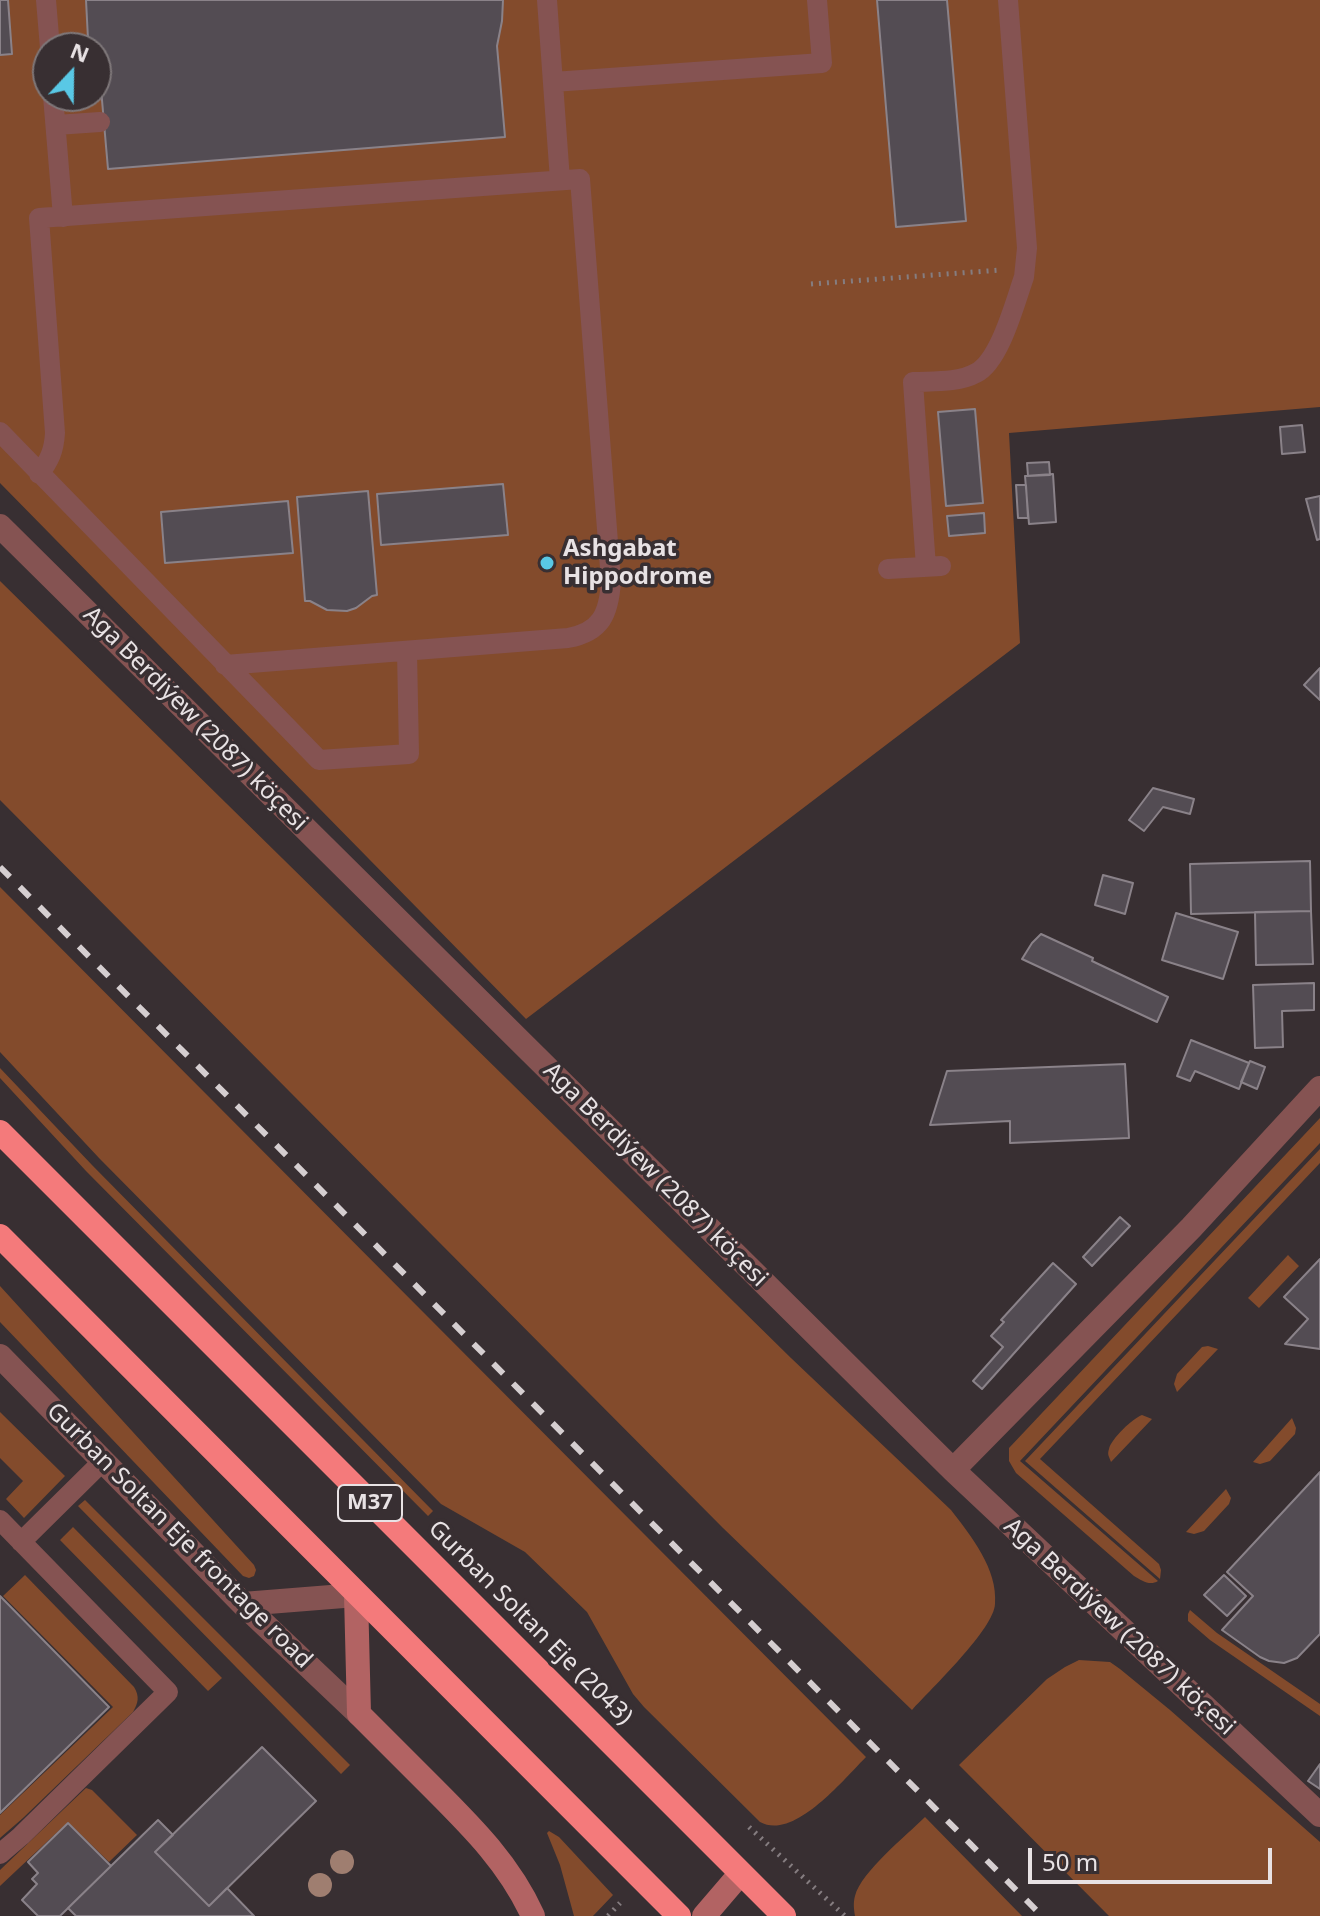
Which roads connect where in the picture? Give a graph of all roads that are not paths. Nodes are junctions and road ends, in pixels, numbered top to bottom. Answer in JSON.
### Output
{"nodes":[{"id":1,"x":46,"y":0,"type":"edge"},
{"id":2,"x":547,"y":0,"type":"edge"},
{"id":3,"x":817,"y":0,"type":"edge"},
{"id":4,"x":1008,"y":0,"type":"edge"},
{"id":5,"x":49,"y":32,"type":"edge"},
{"id":6,"x":553,"y":82,"type":"junction"},
{"id":7,"x":55,"y":112,"type":"edge"},
{"id":8,"x":100,"y":122,"type":"dead end"},
{"id":9,"x":56,"y":125,"type":"junction"},
{"id":10,"x":560,"y":180,"type":"junction"},
{"id":11,"x":63,"y":217,"type":"junction"},
{"id":12,"x":0,"y":432,"type":"edge"},
{"id":13,"x":39,"y":474,"type":"junction"},
{"id":14,"x":0,"y":526,"type":"edge"},
{"id":15,"x":888,"y":569,"type":"dead end"},
{"id":16,"x":407,"y":651,"type":"junction"},
{"id":17,"x":225,"y":665,"type":"junction"},
{"id":18,"x":1320,"y":1088,"type":"edge"},
{"id":19,"x":0,"y":1132,"type":"edge"},
{"id":20,"x":0,"y":1236,"type":"edge"},
{"id":21,"x":0,"y":1356,"type":"edge"},
{"id":22,"x":103,"y":1461,"type":"junction"},
{"id":23,"x":953,"y":1470,"type":"junction"},
{"id":24,"x":0,"y":1520,"type":"edge"},
{"id":25,"x":21,"y":1542,"type":"junction"},
{"id":26,"x":356,"y":1595,"type":"junction"},
{"id":27,"x":243,"y":1604,"type":"junction"},
{"id":28,"x":359,"y":1714,"type":"junction"},
{"id":29,"x":1320,"y":1815,"type":"edge"},
{"id":30,"x":0,"y":1854,"type":"edge"},
{"id":31,"x":740,"y":1874,"type":"junction"},
{"id":32,"x":533,"y":1916,"type":"edge"},
{"id":33,"x":679,"y":1916,"type":"edge"},
{"id":34,"x":704,"y":1916,"type":"edge"},
{"id":35,"x":784,"y":1916,"type":"edge"}],
"edges":[{"from":1,"to":5,"type":"lane"},
{"from":2,"to":6,"type":"lane"},
{"from":3,"to":6,"type":"lane"},
{"from":4,"to":15,"type":"lane"},
{"from":6,"to":10,"type":"lane"},
{"from":7,"to":9,"type":"lane"},
{"from":8,"to":9,"type":"lane"},
{"from":9,"to":11,"type":"lane"},
{"from":10,"to":11,"type":"lane"},
{"from":10,"to":16,"type":"lane"},
{"from":11,"to":13,"type":"lane"},
{"from":12,"to":13,"type":"lane"},
{"from":13,"to":17,"type":"lane"},
{"from":14,"to":23,"type":"street","name":"Aga Berdiýew (2087) köçesi"},
{"from":16,"to":17,"type":"lane"},
{"from":16,"to":17,"type":"lane"},
{"from":18,"to":23,"type":"street"},
{"from":19,"to":31,"type":"highway","name":"Gurban Soltan Eje (2043)","number":"M37"},
{"from":20,"to":26,"type":"highway"},
{"from":21,"to":22,"type":"street","name":"Gurban Soltan Eje frontage road"},
{"from":22,"to":25,"type":"lane"},
{"from":22,"to":27,"type":"street","name":"Gurban Soltan Eje frontage road"},
{"from":23,"to":29,"type":"street","name":"Aga Berdiýew (2087) köçesi"},
{"from":24,"to":25,"type":"lane"},
{"from":25,"to":30,"type":"lane"},
{"from":26,"to":27,"type":"street"},
{"from":26,"to":28,"type":"main road"},
{"from":26,"to":33,"type":"highway"},
{"from":27,"to":28,"type":"street","name":"Gurban Soltan Eje frontage road"},
{"from":28,"to":32,"type":"main road"},
{"from":31,"to":34,"type":"main road"},
{"from":31,"to":35,"type":"highway","name":"Gurban Soltan Eje (2043)","number":"M37"}]}
